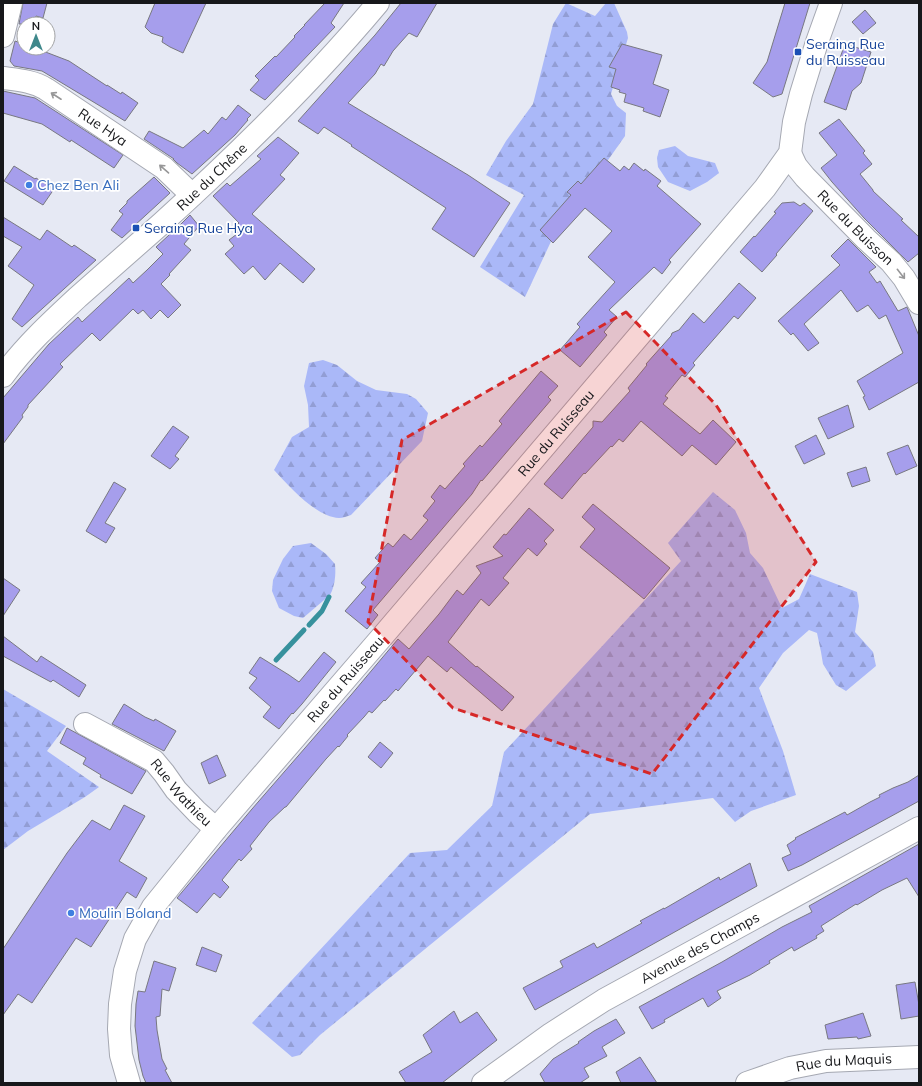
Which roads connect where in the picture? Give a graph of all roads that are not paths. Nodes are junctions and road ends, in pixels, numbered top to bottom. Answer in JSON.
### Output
{"nodes":[{"id":1,"x":11,"y":3,"type":"edge"},
{"id":2,"x":378,"y":3,"type":"edge"},
{"id":3,"x":831,"y":3,"type":"edge"},
{"id":4,"x":3,"y":36,"type":"edge"},
{"id":5,"x":3,"y":78,"type":"edge"},
{"id":6,"x":790,"y":153,"type":"junction"},
{"id":7,"x":192,"y":196,"type":"junction"},
{"id":8,"x":919,"y":303,"type":"edge"},
{"id":9,"x":3,"y":376,"type":"edge"},
{"id":10,"x":85,"y":724,"type":"dead end"},
{"id":11,"x":919,"y":828,"type":"edge"},
{"id":12,"x":216,"y":829,"type":"junction"},
{"id":13,"x":919,"y":1057,"type":"edge"},
{"id":14,"x":486,"y":1082,"type":"edge"},
{"id":15,"x":129,"y":1083,"type":"edge"},
{"id":16,"x":747,"y":1083,"type":"edge"}],
"edges":[{"from":1,"to":4,"type":"street"},
{"from":2,"to":7,"type":"street","name":"Rue du Chêne"},
{"from":3,"to":6,"type":"street","name":"Rue du Ruisseau"},
{"from":7,"to":5,"type":"street","name":"Rue Hya","one_way":true},
{"from":6,"to":8,"type":"street","name":"Rue du Buisson","one_way":true},
{"from":6,"to":12,"type":"street","name":"Rue du Ruisseau"},
{"from":7,"to":9,"type":"street","name":"Rue du Chêne"},
{"from":10,"to":12,"type":"street","name":"Rue Wathieu"},
{"from":11,"to":14,"type":"street","name":"Avenue des Champs"},
{"from":12,"to":15,"type":"street","name":"Rue Wathieu"},
{"from":13,"to":16,"type":"street","name":"Rue du Maquis"}]}
